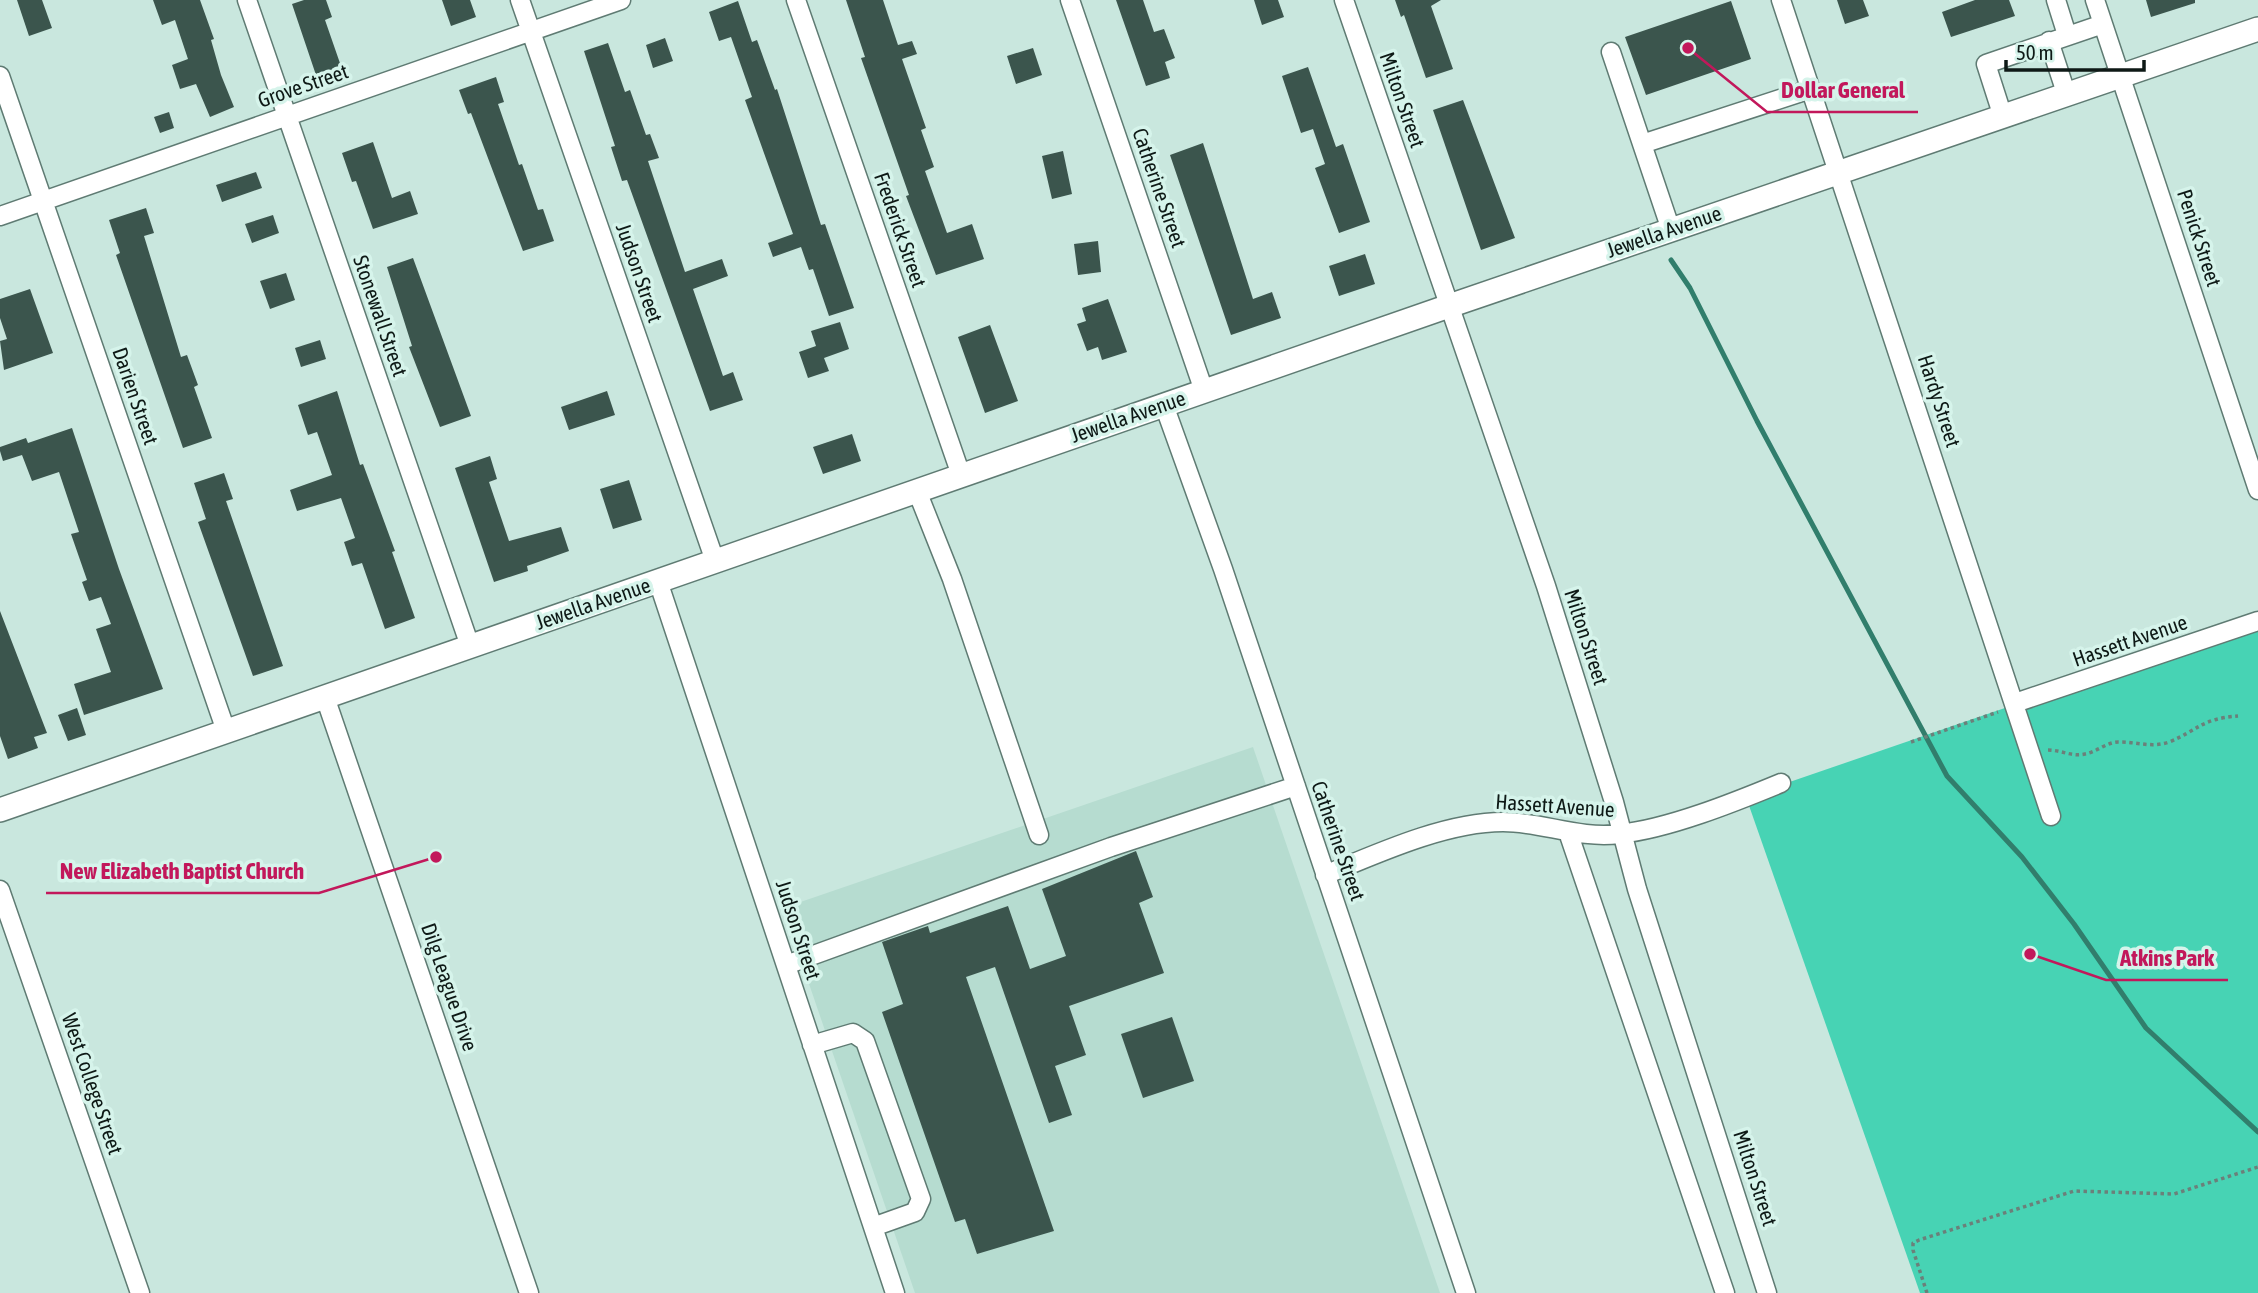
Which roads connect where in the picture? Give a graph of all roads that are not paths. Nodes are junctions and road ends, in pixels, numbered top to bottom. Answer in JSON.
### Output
{"nodes":[{"id":1,"x":247,"y":0,"type":"edge"},
{"id":2,"x":520,"y":0,"type":"edge"},
{"id":3,"x":621,"y":0,"type":"edge"},
{"id":4,"x":796,"y":0,"type":"edge"},
{"id":5,"x":1070,"y":0,"type":"edge"},
{"id":6,"x":1344,"y":0,"type":"edge"},
{"id":7,"x":1781,"y":0,"type":"edge"},
{"id":8,"x":2056,"y":0,"type":"edge"},
{"id":9,"x":2095,"y":0,"type":"edge"},
{"id":10,"x":2103,"y":24,"type":"junction"},
{"id":11,"x":2258,"y":29,"type":"edge"},
{"id":12,"x":531,"y":32,"type":"junction"},
{"id":13,"x":2067,"y":35,"type":"junction"},
{"id":14,"x":2049,"y":41,"type":"junction"},
{"id":15,"x":1611,"y":52,"type":"dead end"},
{"id":16,"x":0,"y":76,"type":"edge"},
{"id":17,"x":2121,"y":76,"type":"junction"},
{"id":18,"x":1811,"y":89,"type":"junction"},
{"id":19,"x":2067,"y":96,"type":"junction"},
{"id":20,"x":287,"y":115,"type":"junction"},
{"id":21,"x":2003,"y":117,"type":"junction"},
{"id":22,"x":1642,"y":144,"type":"junction"},
{"id":23,"x":1839,"y":172,"type":"junction"},
{"id":24,"x":43,"y":201,"type":"junction"},
{"id":25,"x":0,"y":216,"type":"edge"},
{"id":26,"x":1671,"y":230,"type":"junction"},
{"id":27,"x":1449,"y":306,"type":"junction"},
{"id":28,"x":1204,"y":391,"type":"junction"},
{"id":29,"x":1164,"y":405,"type":"junction"},
{"id":30,"x":961,"y":475,"type":"junction"},
{"id":31,"x":2258,"y":490,"type":"edge"},
{"id":32,"x":917,"y":491,"type":"junction"},
{"id":33,"x":715,"y":561,"type":"junction"},
{"id":34,"x":658,"y":581,"type":"junction"},
{"id":35,"x":2258,"y":621,"type":"edge"},
{"id":36,"x":470,"y":646,"type":"junction"},
{"id":37,"x":325,"y":697,"type":"junction"},
{"id":38,"x":2015,"y":704,"type":"junction"},
{"id":39,"x":226,"y":731,"type":"junction"},
{"id":40,"x":1781,"y":783,"type":"dead end"},
{"id":41,"x":1296,"y":786,"type":"junction"},
{"id":42,"x":0,"y":810,"type":"edge"},
{"id":43,"x":2051,"y":816,"type":"dead end"},
{"id":44,"x":1568,"y":832,"type":"junction"},
{"id":45,"x":1622,"y":834,"type":"junction"},
{"id":46,"x":1038,"y":835,"type":"dead end"},
{"id":47,"x":1325,"y":875,"type":"junction"},
{"id":48,"x":0,"y":890,"type":"edge"},
{"id":49,"x":786,"y":965,"type":"junction"},
{"id":50,"x":812,"y":1045,"type":"junction"},
{"id":51,"x":873,"y":1227,"type":"junction"},
{"id":52,"x":141,"y":1293,"type":"edge"},
{"id":53,"x":529,"y":1293,"type":"edge"},
{"id":54,"x":895,"y":1293,"type":"edge"},
{"id":55,"x":1466,"y":1293,"type":"edge"},
{"id":56,"x":1725,"y":1293,"type":"edge"},
{"id":57,"x":1767,"y":1293,"type":"edge"}],
"edges":[{"from":1,"to":20,"type":"street","name":"Stonewall Street"},
{"from":2,"to":12,"type":"street","name":"Judson Street"},
{"from":3,"to":12,"type":"street","name":"Grove Street"},
{"from":4,"to":30,"type":"street","name":"Frederick Street"},
{"from":5,"to":28,"type":"street","name":"Catherine Street"},
{"from":6,"to":27,"type":"street","name":"Milton Street"},
{"from":7,"to":18,"type":"street","name":"Hardy Street"},
{"from":8,"to":13,"type":"street"},
{"from":9,"to":10,"type":"street","name":"Penick Street"},
{"from":10,"to":13,"type":"street"},
{"from":10,"to":17,"type":"street","name":"Penick Street"},
{"from":11,"to":17,"type":"main road","name":"Jewella Avenue"},
{"from":12,"to":20,"type":"street","name":"Grove Street"},
{"from":12,"to":33,"type":"street","name":"Judson Street"},
{"from":13,"to":14,"type":"street"},
{"from":14,"to":19,"type":"street"},
{"from":14,"to":21,"type":"street"},
{"from":15,"to":22,"type":"street"},
{"from":16,"to":24,"type":"street","name":"Darien Street"},
{"from":17,"to":19,"type":"main road","name":"Jewella Avenue"},
{"from":17,"to":31,"type":"street","name":"Penick Street"},
{"from":18,"to":22,"type":"street"},
{"from":18,"to":23,"type":"street","name":"Hardy Street"},
{"from":19,"to":21,"type":"main road","name":"Jewella Avenue"},
{"from":20,"to":24,"type":"street","name":"Grove Street"},
{"from":20,"to":36,"type":"street","name":"Stonewall Street"},
{"from":21,"to":23,"type":"main road","name":"Jewella Avenue"},
{"from":22,"to":26,"type":"street"},
{"from":23,"to":26,"type":"main road","name":"Jewella Avenue"},
{"from":23,"to":38,"type":"street","name":"Hardy Street"},
{"from":24,"to":25,"type":"street","name":"Grove Street"},
{"from":24,"to":39,"type":"street","name":"Darien Street"},
{"from":26,"to":27,"type":"main road","name":"Jewella Avenue"},
{"from":27,"to":28,"type":"main road","name":"Jewella Avenue"},
{"from":27,"to":45,"type":"street","name":"Milton Street"},
{"from":28,"to":29,"type":"main road","name":"Jewella Avenue"},
{"from":29,"to":30,"type":"main road","name":"Jewella Avenue"},
{"from":29,"to":41,"type":"street","name":"Catherine Street"},
{"from":30,"to":32,"type":"main road","name":"Jewella Avenue"},
{"from":32,"to":33,"type":"main road","name":"Jewella Avenue"},
{"from":32,"to":46,"type":"street"},
{"from":33,"to":34,"type":"main road","name":"Jewella Avenue"},
{"from":34,"to":36,"type":"main road","name":"Jewella Avenue"},
{"from":34,"to":49,"type":"street","name":"Judson Street"},
{"from":35,"to":38,"type":"street","name":"Hassett Avenue"},
{"from":36,"to":37,"type":"main road","name":"Jewella Avenue"},
{"from":37,"to":39,"type":"main road","name":"Jewella Avenue"},
{"from":37,"to":53,"type":"street","name":"Dilg League Drive"},
{"from":38,"to":43,"type":"street","name":"Hardy Street"},
{"from":39,"to":42,"type":"main road","name":"Jewella Avenue"},
{"from":40,"to":45,"type":"street","name":"Hassett Avenue"},
{"from":41,"to":47,"type":"street","name":"Catherine Street"},
{"from":41,"to":49,"type":"street"},
{"from":44,"to":45,"type":"street","name":"Hassett Avenue"},
{"from":44,"to":47,"type":"street","name":"Hassett Avenue"},
{"from":44,"to":56,"type":"street"},
{"from":45,"to":57,"type":"street","name":"Milton Street"},
{"from":47,"to":55,"type":"street","name":"Catherine Street"},
{"from":48,"to":52,"type":"street","name":"West College Street"},
{"from":49,"to":50,"type":"street","name":"Judson Street"},
{"from":50,"to":51,"type":"street","name":"Judson Street"},
{"from":50,"to":51,"type":"street"},
{"from":51,"to":54,"type":"street","name":"Judson Street"}]}
